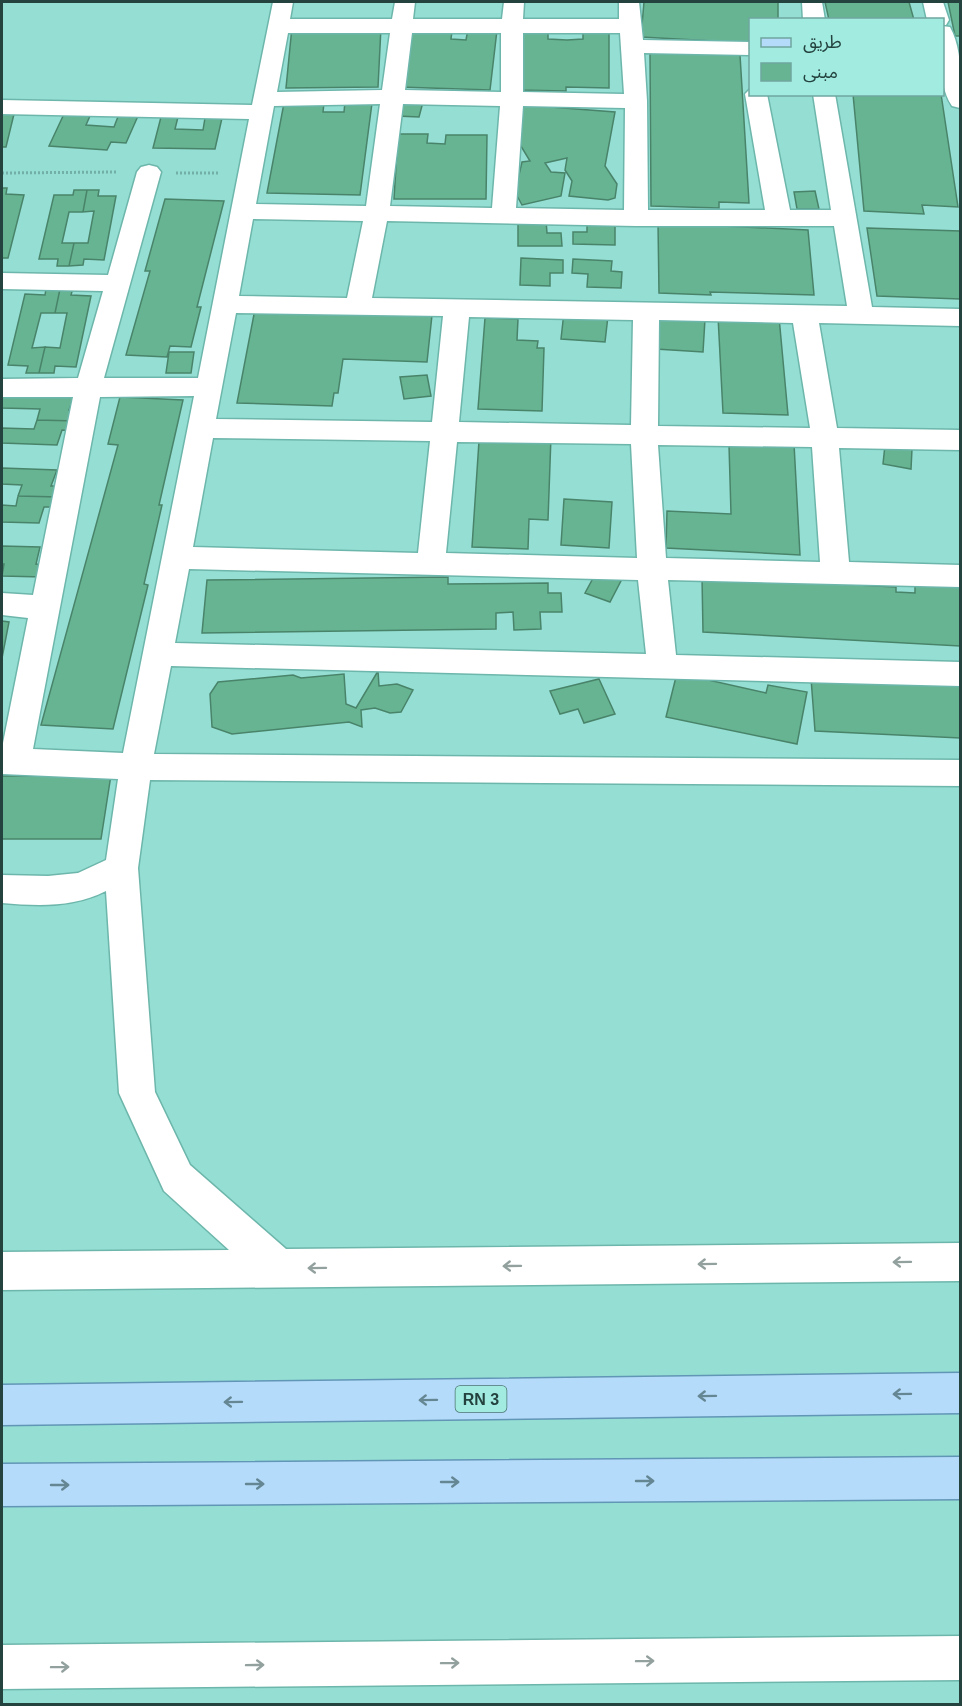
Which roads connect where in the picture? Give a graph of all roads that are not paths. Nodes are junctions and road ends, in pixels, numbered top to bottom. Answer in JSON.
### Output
{"nodes":[{"id":1,"x":405,"y":2,"type":"edge"},
{"id":2,"x":514,"y":2,"type":"edge"},
{"id":3,"x":629,"y":2,"type":"edge"},
{"id":4,"x":812,"y":2,"type":"edge"},
{"id":5,"x":933,"y":2,"type":"edge"},
{"id":6,"x":281,"y":14,"type":"edge"},
{"id":7,"x":814,"y":18,"type":"edge"},
{"id":8,"x":937,"y":18,"type":"edge"},
{"id":9,"x":402,"y":26,"type":"junction"},
{"id":10,"x":512,"y":26,"type":"junction"},
{"id":11,"x":631,"y":36,"type":"junction"},
{"id":12,"x":944,"y":45,"type":"edge"},
{"id":13,"x":749,"y":55,"type":"edge"},
{"id":14,"x":756,"y":96,"type":"edge"},
{"id":15,"x":824,"y":96,"type":"edge"},
{"id":16,"x":391,"y":97,"type":"junction"},
{"id":17,"x":512,"y":100,"type":"junction"},
{"id":18,"x":636,"y":101,"type":"junction"},
{"id":19,"x":960,"y":101,"type":"edge"},
{"id":20,"x":263,"y":105,"type":"junction"},
{"id":21,"x":2,"y":106,"type":"edge"},
{"id":22,"x":149,"y":172,"type":"dead end"},
{"id":23,"x":243,"y":211,"type":"junction"},
{"id":24,"x":377,"y":213,"type":"junction"},
{"id":25,"x":503,"y":216,"type":"junction"},
{"id":26,"x":636,"y":218,"type":"junction"},
{"id":27,"x":779,"y":218,"type":"junction"},
{"id":28,"x":845,"y":218,"type":"junction"},
{"id":29,"x":2,"y":281,"type":"edge"},
{"id":30,"x":118,"y":283,"type":"junction"},
{"id":31,"x":225,"y":304,"type":"junction"},
{"id":32,"x":358,"y":306,"type":"junction"},
{"id":33,"x":457,"y":308,"type":"junction"},
{"id":34,"x":646,"y":311,"type":"junction"},
{"id":35,"x":805,"y":315,"type":"junction"},
{"id":36,"x":861,"y":315,"type":"junction"},
{"id":37,"x":960,"y":317,"type":"edge"},
{"id":38,"x":209,"y":387,"type":"junction"},
{"id":39,"x":2,"y":388,"type":"edge"},
{"id":40,"x":88,"y":389,"type":"junction"},
{"id":41,"x":201,"y":428,"type":"junction"},
{"id":42,"x":446,"y":432,"type":"junction"},
{"id":43,"x":645,"y":435,"type":"junction"},
{"id":44,"x":825,"y":438,"type":"junction"},
{"id":45,"x":960,"y":440,"type":"edge"},
{"id":46,"x":177,"y":558,"type":"junction"},
{"id":47,"x":431,"y":563,"type":"junction"},
{"id":48,"x":652,"y":569,"type":"junction"},
{"id":49,"x":835,"y":573,"type":"junction"},
{"id":50,"x":960,"y":576,"type":"edge"},
{"id":51,"x":2,"y":604,"type":"edge"},
{"id":52,"x":46,"y":608,"type":"junction"},
{"id":53,"x":158,"y":654,"type":"junction"},
{"id":54,"x":662,"y":667,"type":"junction"},
{"id":55,"x":960,"y":674,"type":"edge"},
{"id":56,"x":8,"y":762,"type":"edge"},
{"id":57,"x":136,"y":767,"type":"junction"},
{"id":58,"x":960,"y":773,"type":"edge"},
{"id":59,"x":122,"y":868,"type":"junction"},
{"id":60,"x":2,"y":889,"type":"edge"},
{"id":61,"x":960,"y":1262,"type":"edge"},
{"id":62,"x":280,"y":1269,"type":"junction"},
{"id":63,"x":2,"y":1271,"type":"edge"},
{"id":64,"x":960,"y":1393,"type":"edge"},
{"id":65,"x":2,"y":1405,"type":"edge"},
{"id":66,"x":960,"y":1479,"type":"edge"},
{"id":67,"x":2,"y":1485,"type":"edge"},
{"id":68,"x":960,"y":1658,"type":"edge"},
{"id":69,"x":2,"y":1668,"type":"edge"}],
"edges":[{"from":1,"to":9,"type":"street"},
{"from":2,"to":10,"type":"street"},
{"from":3,"to":11,"type":"street"},
{"from":4,"to":7,"type":"street"},
{"from":5,"to":8,"type":"street"},
{"from":6,"to":9,"type":"street"},
{"from":6,"to":20,"type":"street"},
{"from":9,"to":10,"type":"street"},
{"from":9,"to":16,"type":"street"},
{"from":10,"to":11,"type":"street"},
{"from":10,"to":17,"type":"street"},
{"from":11,"to":13,"type":"street"},
{"from":11,"to":18,"type":"street"},
{"from":12,"to":19,"type":"street"},
{"from":14,"to":27,"type":"street"},
{"from":15,"to":28,"type":"street"},
{"from":16,"to":17,"type":"street"},
{"from":16,"to":20,"type":"street"},
{"from":16,"to":24,"type":"street"},
{"from":17,"to":18,"type":"street"},
{"from":17,"to":25,"type":"street"},
{"from":18,"to":26,"type":"street"},
{"from":20,"to":21,"type":"street"},
{"from":20,"to":23,"type":"street"},
{"from":22,"to":30,"type":"street"},
{"from":23,"to":24,"type":"street"},
{"from":23,"to":31,"type":"street"},
{"from":24,"to":25,"type":"street"},
{"from":24,"to":32,"type":"street"},
{"from":25,"to":26,"type":"street"},
{"from":26,"to":27,"type":"street"},
{"from":27,"to":28,"type":"street"},
{"from":28,"to":36,"type":"street"},
{"from":29,"to":30,"type":"street"},
{"from":30,"to":40,"type":"street"},
{"from":31,"to":32,"type":"street"},
{"from":31,"to":38,"type":"street"},
{"from":32,"to":33,"type":"street"},
{"from":33,"to":34,"type":"street"},
{"from":33,"to":42,"type":"street"},
{"from":34,"to":35,"type":"street"},
{"from":34,"to":43,"type":"street"},
{"from":35,"to":36,"type":"street"},
{"from":35,"to":44,"type":"street"},
{"from":36,"to":37,"type":"street"},
{"from":38,"to":40,"type":"street"},
{"from":38,"to":41,"type":"street"},
{"from":39,"to":40,"type":"street"},
{"from":40,"to":52,"type":"street"},
{"from":41,"to":42,"type":"street"},
{"from":41,"to":46,"type":"street"},
{"from":42,"to":43,"type":"street"},
{"from":42,"to":47,"type":"street"},
{"from":43,"to":44,"type":"street"},
{"from":43,"to":48,"type":"street"},
{"from":44,"to":45,"type":"street"},
{"from":44,"to":49,"type":"street"},
{"from":46,"to":47,"type":"street"},
{"from":46,"to":53,"type":"street"},
{"from":47,"to":48,"type":"street"},
{"from":48,"to":49,"type":"street"},
{"from":48,"to":54,"type":"street"},
{"from":49,"to":50,"type":"street"},
{"from":51,"to":52,"type":"street"},
{"from":52,"to":56,"type":"street"},
{"from":53,"to":54,"type":"street"},
{"from":53,"to":57,"type":"street"},
{"from":54,"to":55,"type":"street"},
{"from":56,"to":57,"type":"street"},
{"from":57,"to":58,"type":"street"},
{"from":57,"to":59,"type":"street"},
{"from":59,"to":60,"type":"street"},
{"from":59,"to":62,"type":"street"},
{"from":61,"to":62,"type":"street","one_way":true},
{"from":62,"to":63,"type":"street"},
{"from":64,"to":65,"type":"main road","number":"RN 3","one_way":true},
{"from":67,"to":66,"type":"main road","one_way":true},
{"from":69,"to":68,"type":"street","one_way":true}]}
